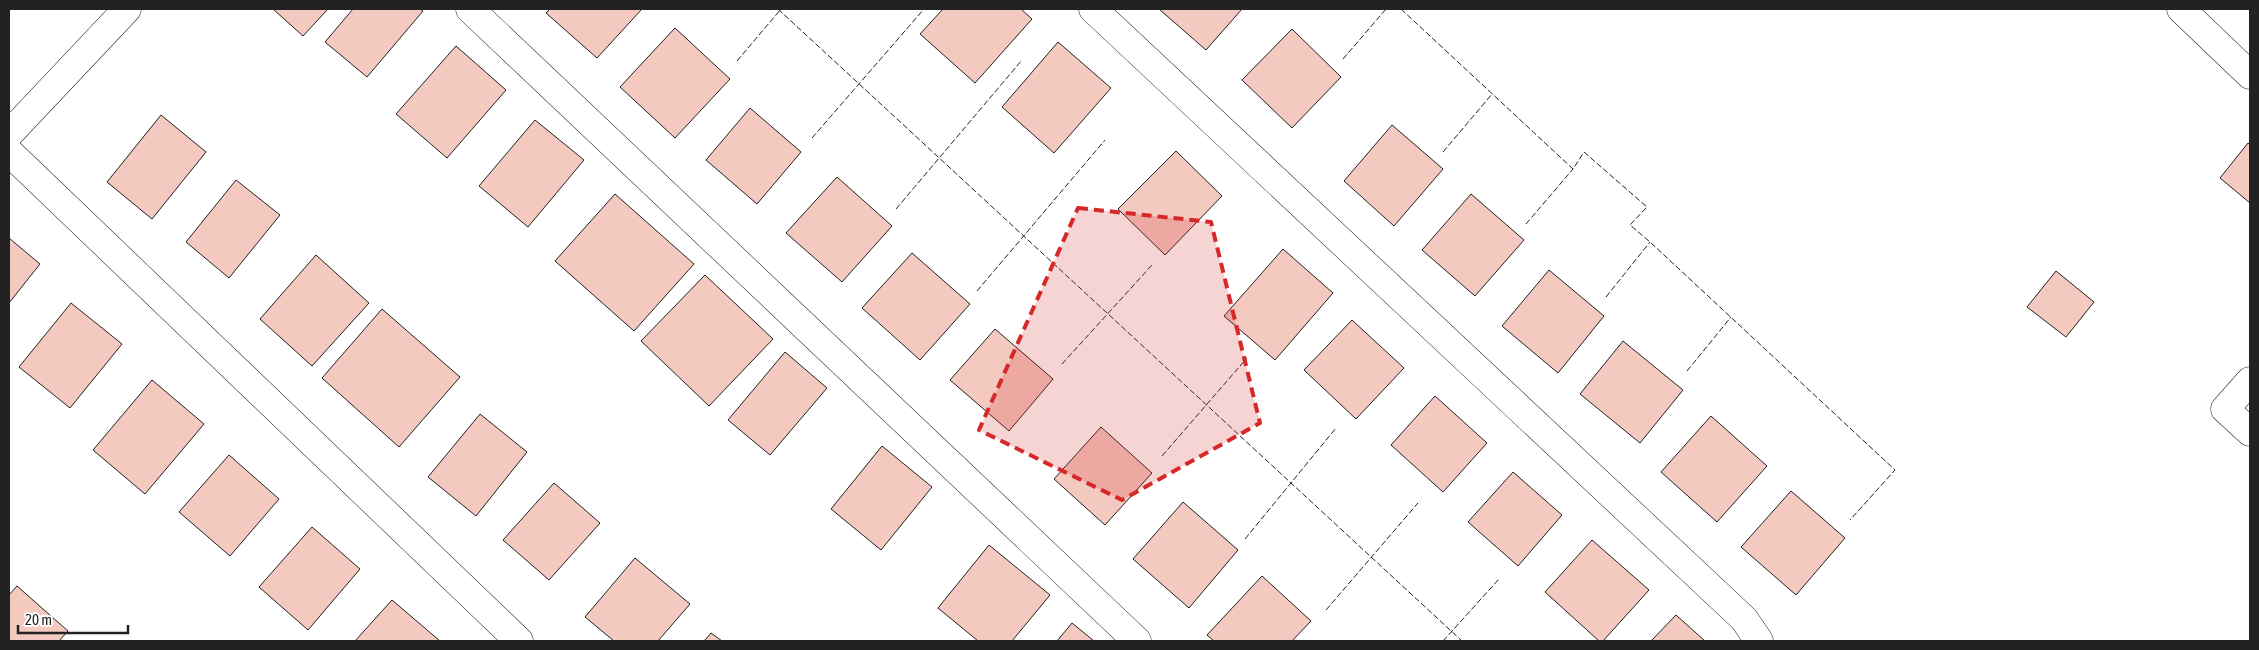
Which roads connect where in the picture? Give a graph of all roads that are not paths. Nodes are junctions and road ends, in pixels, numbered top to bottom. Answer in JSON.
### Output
{"nodes":[{"id":1,"x":127,"y":9,"type":"edge"},
{"id":2,"x":470,"y":9,"type":"edge"},
{"id":3,"x":1093,"y":9,"type":"edge"},
{"id":4,"x":2181,"y":9,"type":"edge"},
{"id":5,"x":2250,"y":75,"type":"edge"},
{"id":6,"x":9,"y":134,"type":"edge"},
{"id":7,"x":9,"y":152,"type":"edge"},
{"id":8,"x":2250,"y":381,"type":"edge"},
{"id":9,"x":2250,"y":432,"type":"edge"},
{"id":10,"x":519,"y":641,"type":"edge"},
{"id":11,"x":1137,"y":641,"type":"edge"},
{"id":12,"x":1759,"y":641,"type":"edge"}],
"edges":[{"from":1,"to":6,"type":"street"},
{"from":2,"to":11,"type":"street"},
{"from":3,"to":12,"type":"street"},
{"from":4,"to":5,"type":"street"},
{"from":7,"to":10,"type":"street"},
{"from":8,"to":9,"type":"street"}]}
